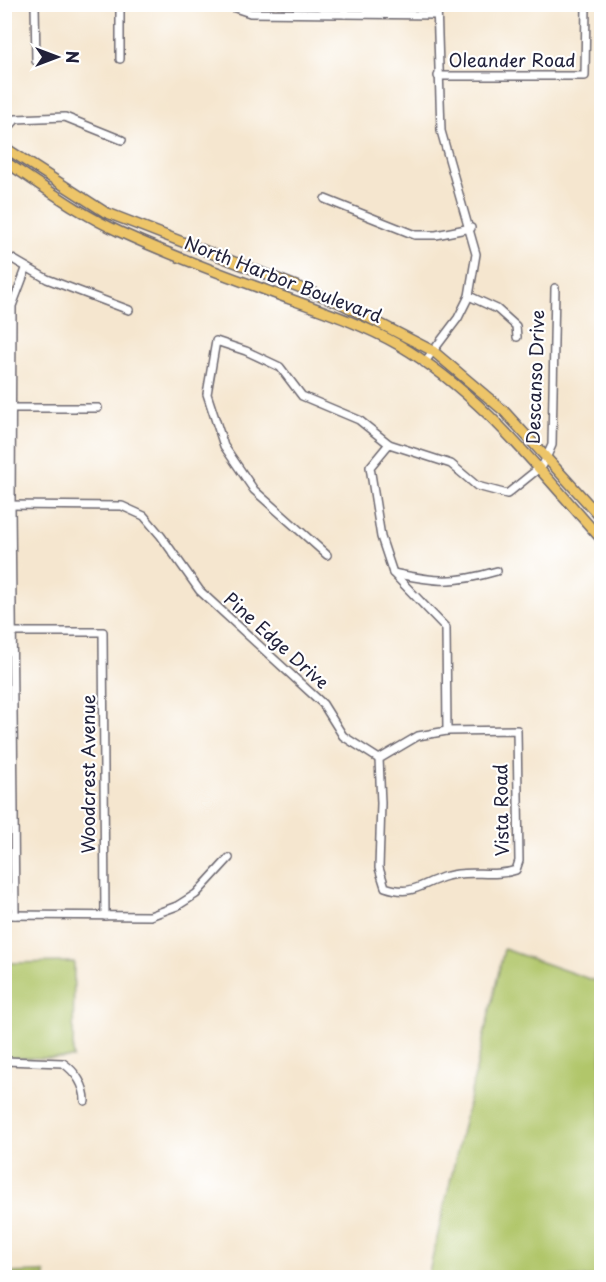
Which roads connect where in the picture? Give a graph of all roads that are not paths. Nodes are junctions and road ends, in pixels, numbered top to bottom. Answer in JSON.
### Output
{"nodes":[{"id":1,"x":35,"y":4,"type":"edge"},
{"id":2,"x":120,"y":4,"type":"edge"},
{"id":3,"x":223,"y":4,"type":"edge"},
{"id":4,"x":344,"y":4,"type":"edge"},
{"id":5,"x":438,"y":4,"type":"edge"},
{"id":6,"x":586,"y":4,"type":"edge"},
{"id":7,"x":345,"y":14,"type":"junction"},
{"id":8,"x":437,"y":15,"type":"junction"},
{"id":9,"x":120,"y":59,"type":"dead end"},
{"id":10,"x":36,"y":61,"type":"dead end"},
{"id":11,"x":438,"y":76,"type":"junction"},
{"id":12,"x":4,"y":133,"type":"edge"},
{"id":13,"x":122,"y":140,"type":"dead end"},
{"id":14,"x":4,"y":147,"type":"edge"},
{"id":15,"x":4,"y":161,"type":"edge"},
{"id":16,"x":325,"y":200,"type":"dead end"},
{"id":17,"x":471,"y":228,"type":"junction"},
{"id":18,"x":4,"y":254,"type":"edge"},
{"id":19,"x":26,"y":269,"type":"junction"},
{"id":20,"x":555,"y":288,"type":"dead end"},
{"id":21,"x":469,"y":296,"type":"junction"},
{"id":22,"x":129,"y":310,"type":"dead end"},
{"id":23,"x":517,"y":337,"type":"dead end"},
{"id":24,"x":434,"y":351,"type":"junction"},
{"id":25,"x":424,"y":363,"type":"junction"},
{"id":26,"x":12,"y":408,"type":"junction"},
{"id":27,"x":98,"y":408,"type":"dead end"},
{"id":28,"x":389,"y":444,"type":"junction"},
{"id":29,"x":542,"y":464,"type":"junction"},
{"id":30,"x":8,"y":505,"type":"edge"},
{"id":31,"x":602,"y":519,"type":"edge"},
{"id":32,"x":602,"y":540,"type":"edge"},
{"id":33,"x":327,"y":555,"type":"dead end"},
{"id":34,"x":497,"y":571,"type":"dead end"},
{"id":35,"x":393,"y":573,"type":"junction"},
{"id":36,"x":12,"y":632,"type":"junction"},
{"id":37,"x":447,"y":731,"type":"junction"},
{"id":38,"x":379,"y":759,"type":"junction"},
{"id":39,"x":229,"y":858,"type":"dead end"},
{"id":40,"x":4,"y":915,"type":"edge"},
{"id":41,"x":15,"y":915,"type":"junction"},
{"id":42,"x":105,"y":916,"type":"junction"},
{"id":43,"x":4,"y":1061,"type":"edge"},
{"id":44,"x":85,"y":1101,"type":"dead end"}],
"edges":[{"from":1,"to":10,"type":"street"},
{"from":2,"to":9,"type":"street"},
{"from":3,"to":7,"type":"street"},
{"from":4,"to":7,"type":"street"},
{"from":5,"to":8,"type":"street"},
{"from":6,"to":11,"type":"street","name":"Oleander Road"},
{"from":7,"to":8,"type":"street"},
{"from":8,"to":11,"type":"street"},
{"from":11,"to":17,"type":"street"},
{"from":12,"to":13,"type":"street"},
{"from":14,"to":24,"type":"main road","name":"North Harbor Boulevard"},
{"from":15,"to":25,"type":"main road","name":"North Harbor Boulevard"},
{"from":16,"to":17,"type":"street"},
{"from":17,"to":21,"type":"street"},
{"from":18,"to":19,"type":"street"},
{"from":19,"to":22,"type":"street"},
{"from":19,"to":26,"type":"street"},
{"from":20,"to":29,"type":"street","name":"Descanso Drive"},
{"from":21,"to":23,"type":"street"},
{"from":21,"to":24,"type":"street"},
{"from":24,"to":25,"type":"street"},
{"from":24,"to":29,"type":"main road","name":"North Harbor Boulevard"},
{"from":25,"to":29,"type":"main road","name":"North Harbor Boulevard"},
{"from":26,"to":27,"type":"street"},
{"from":26,"to":30,"type":"street"},
{"from":28,"to":29,"type":"street"},
{"from":28,"to":33,"type":"street"},
{"from":28,"to":35,"type":"street"},
{"from":29,"to":31,"type":"main road","name":"North Harbor Boulevard"},
{"from":29,"to":32,"type":"main road","name":"North Harbor Boulevard"},
{"from":30,"to":36,"type":"street"},
{"from":30,"to":38,"type":"street","name":"Pine Edge Drive"},
{"from":34,"to":35,"type":"street"},
{"from":35,"to":37,"type":"street"},
{"from":36,"to":41,"type":"street"},
{"from":36,"to":42,"type":"street","name":"Woodcrest Avenue"},
{"from":37,"to":38,"type":"street","name":"Vista Road"},
{"from":37,"to":38,"type":"street","name":"Vista Road"},
{"from":39,"to":42,"type":"street"},
{"from":40,"to":41,"type":"street"},
{"from":41,"to":42,"type":"street"},
{"from":43,"to":44,"type":"street"}]}
